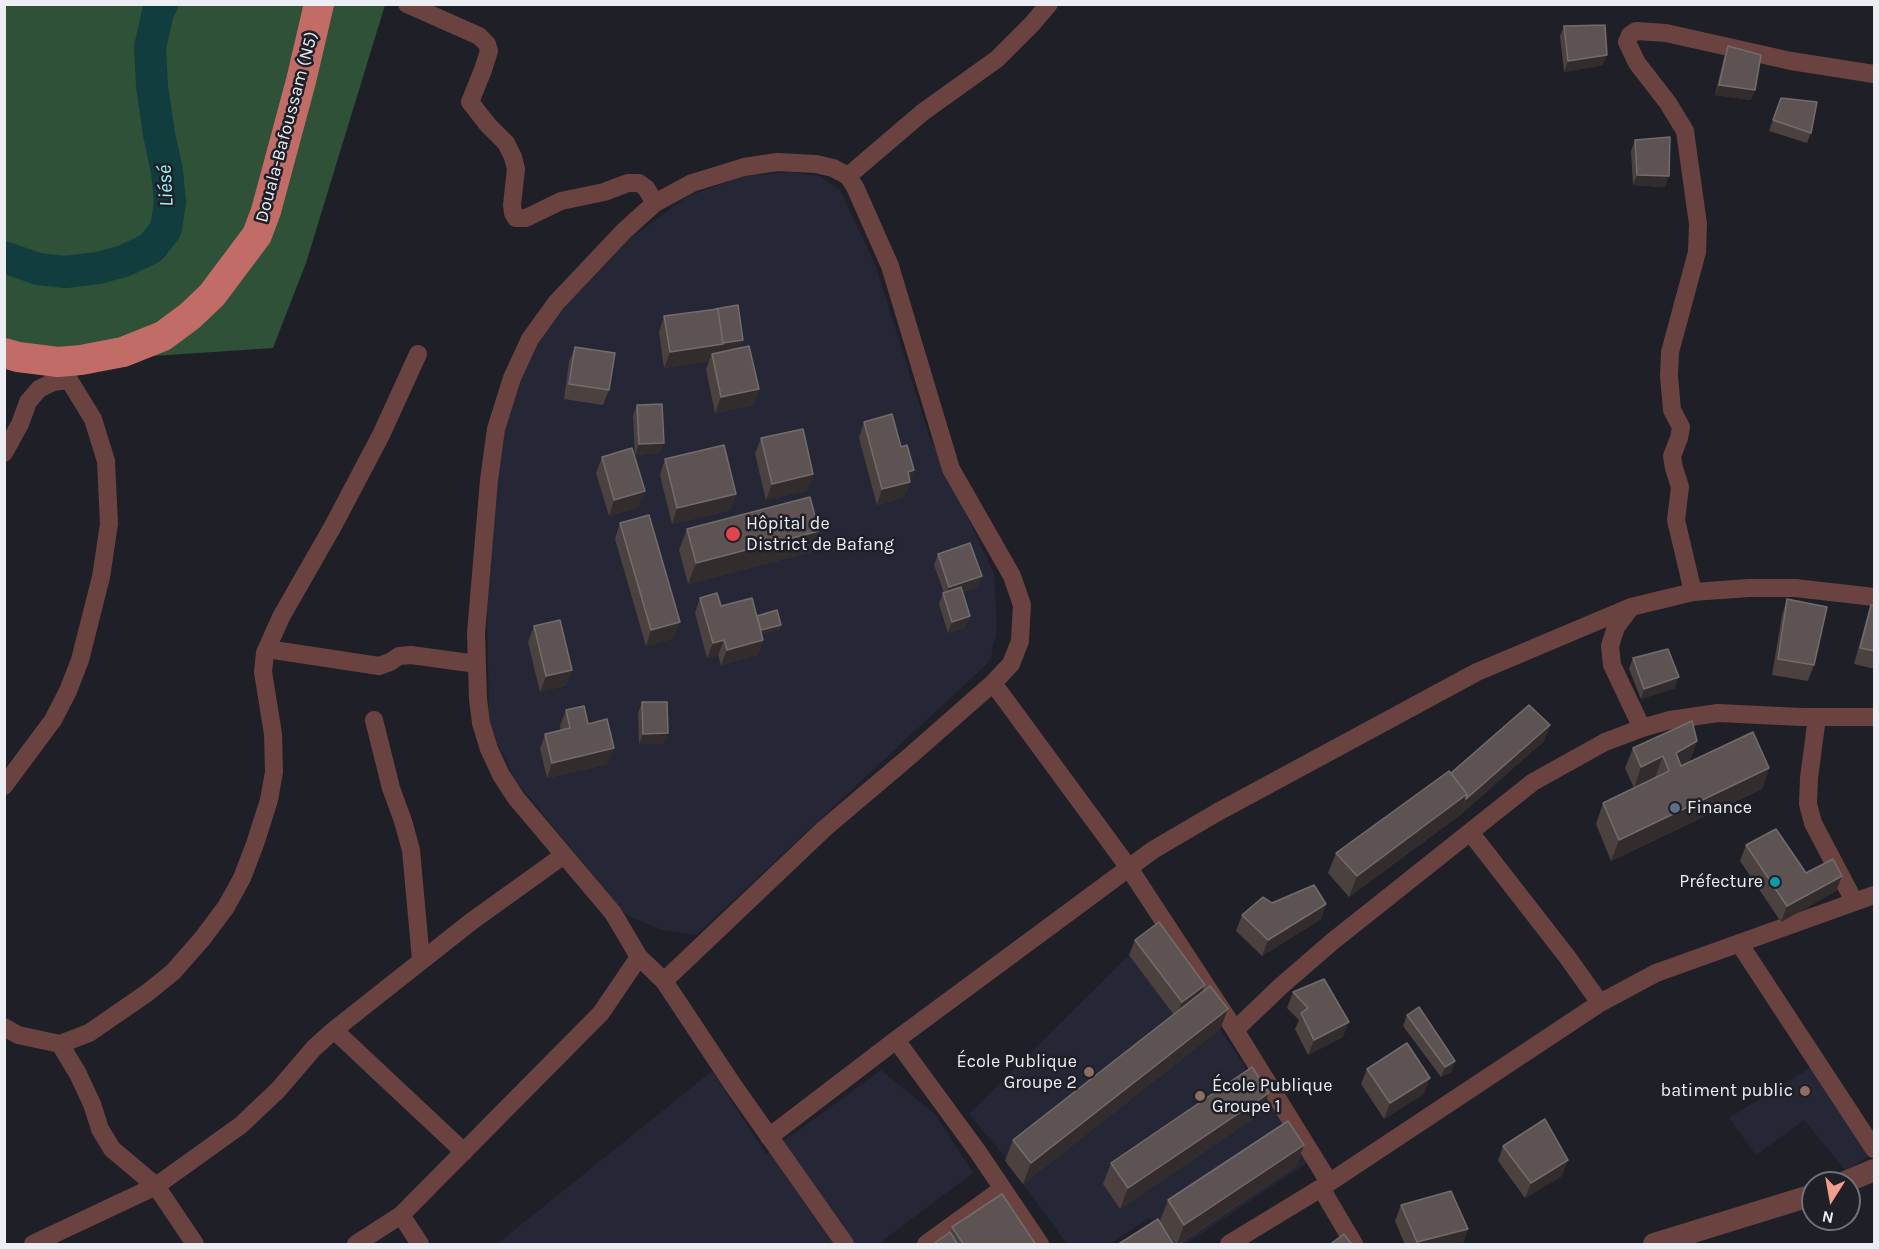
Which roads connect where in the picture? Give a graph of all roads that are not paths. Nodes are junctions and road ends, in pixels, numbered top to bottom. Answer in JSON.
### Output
{"nodes":[{"id":1,"x":406,"y":4,"type":"edge"},
{"id":2,"x":1049,"y":4,"type":"edge"},
{"id":3,"x":319,"y":5,"type":"edge"},
{"id":4,"x":1875,"y":74,"type":"edge"},
{"id":5,"x":848,"y":176,"type":"junction"},
{"id":6,"x":655,"y":203,"type":"junction"},
{"id":7,"x":4,"y":354,"type":"edge"},
{"id":8,"x":418,"y":354,"type":"dead end"},
{"id":9,"x":63,"y":371,"type":"junction"},
{"id":10,"x":4,"y":453,"type":"edge"},
{"id":11,"x":1693,"y":592,"type":"junction"},
{"id":12,"x":1875,"y":597,"type":"edge"},
{"id":13,"x":1631,"y":607,"type":"junction"},
{"id":14,"x":267,"y":649,"type":"junction"},
{"id":15,"x":477,"y":664,"type":"junction"},
{"id":16,"x":993,"y":683,"type":"junction"},
{"id":17,"x":1817,"y":717,"type":"junction"},
{"id":18,"x":1875,"y":717,"type":"edge"},
{"id":19,"x":375,"y":720,"type":"dead end"},
{"id":20,"x":1642,"y":728,"type":"junction"},
{"id":21,"x":4,"y":786,"type":"edge"},
{"id":22,"x":1470,"y":832,"type":"junction"},
{"id":23,"x":564,"y":855,"type":"junction"},
{"id":24,"x":1129,"y":868,"type":"junction"},
{"id":25,"x":1875,"y":895,"type":"edge"},
{"id":26,"x":1854,"y":901,"type":"junction"},
{"id":27,"x":1739,"y":943,"type":"junction"},
{"id":28,"x":639,"y":957,"type":"junction"},
{"id":29,"x":421,"y":960,"type":"junction"},
{"id":30,"x":664,"y":981,"type":"junction"},
{"id":31,"x":1600,"y":1003,"type":"junction"},
{"id":32,"x":4,"y":1027,"type":"edge"},
{"id":33,"x":334,"y":1030,"type":"junction"},
{"id":34,"x":1235,"y":1030,"type":"junction"},
{"id":35,"x":896,"y":1040,"type":"junction"},
{"id":36,"x":60,"y":1044,"type":"junction"},
{"id":37,"x":769,"y":1137,"type":"junction"},
{"id":38,"x":1875,"y":1149,"type":"edge"},
{"id":39,"x":464,"y":1152,"type":"junction"},
{"id":40,"x":1875,"y":1170,"type":"edge"},
{"id":41,"x":1861,"y":1176,"type":"edge"},
{"id":42,"x":1325,"y":1185,"type":"junction"},
{"id":43,"x":156,"y":1186,"type":"junction"},
{"id":44,"x":1002,"y":1189,"type":"junction"},
{"id":45,"x":1801,"y":1200,"type":"edge"},
{"id":46,"x":401,"y":1215,"type":"junction"},
{"id":47,"x":33,"y":1245,"type":"edge"},
{"id":48,"x":195,"y":1245,"type":"edge"},
{"id":49,"x":356,"y":1245,"type":"edge"},
{"id":50,"x":420,"y":1245,"type":"edge"},
{"id":51,"x":845,"y":1245,"type":"edge"},
{"id":52,"x":926,"y":1245,"type":"edge"},
{"id":53,"x":1040,"y":1245,"type":"edge"},
{"id":54,"x":1229,"y":1245,"type":"edge"},
{"id":55,"x":1354,"y":1245,"type":"edge"},
{"id":56,"x":1654,"y":1245,"type":"edge"}],
"edges":[{"from":1,"to":6,"type":"street"},
{"from":2,"to":5,"type":"street"},
{"from":3,"to":9,"type":"highway","name":"Douala-Bafoussam (N5)"},
{"from":4,"to":11,"type":"street"},
{"from":5,"to":6,"type":"street"},
{"from":5,"to":16,"type":"street"},
{"from":6,"to":15,"type":"street"},
{"from":7,"to":9,"type":"highway","name":"Douala-Bafoussam (N5)"},
{"from":8,"to":14,"type":"street"},
{"from":9,"to":10,"type":"street"},
{"from":9,"to":21,"type":"street"},
{"from":11,"to":12,"type":"street"},
{"from":11,"to":13,"type":"street"},
{"from":13,"to":20,"type":"street"},
{"from":13,"to":24,"type":"street"},
{"from":14,"to":15,"type":"street"},
{"from":14,"to":36,"type":"street"},
{"from":15,"to":23,"type":"street"},
{"from":16,"to":24,"type":"street"},
{"from":16,"to":30,"type":"street"},
{"from":17,"to":18,"type":"street"},
{"from":17,"to":20,"type":"street"},
{"from":17,"to":26,"type":"street"},
{"from":19,"to":29,"type":"street"},
{"from":20,"to":22,"type":"street"},
{"from":22,"to":31,"type":"street"},
{"from":22,"to":34,"type":"street"},
{"from":23,"to":28,"type":"street"},
{"from":23,"to":29,"type":"street"},
{"from":24,"to":34,"type":"street"},
{"from":24,"to":35,"type":"street"},
{"from":25,"to":26,"type":"street"},
{"from":26,"to":27,"type":"street"},
{"from":27,"to":31,"type":"street"},
{"from":27,"to":38,"type":"street"},
{"from":28,"to":30,"type":"street"},
{"from":28,"to":39,"type":"street"},
{"from":29,"to":33,"type":"street"},
{"from":30,"to":37,"type":"street"},
{"from":31,"to":42,"type":"street"},
{"from":32,"to":36,"type":"street"},
{"from":33,"to":39,"type":"street"},
{"from":33,"to":43,"type":"street"},
{"from":34,"to":42,"type":"street"},
{"from":35,"to":37,"type":"street"},
{"from":35,"to":44,"type":"street"},
{"from":36,"to":43,"type":"street"},
{"from":37,"to":51,"type":"street"},
{"from":39,"to":46,"type":"street"},
{"from":40,"to":41,"type":"street"},
{"from":42,"to":54,"type":"street"},
{"from":42,"to":55,"type":"street"},
{"from":43,"to":47,"type":"street"},
{"from":43,"to":48,"type":"street"},
{"from":44,"to":52,"type":"street"},
{"from":44,"to":53,"type":"street"},
{"from":45,"to":56,"type":"street"},
{"from":46,"to":49,"type":"street"},
{"from":46,"to":50,"type":"street"}]}
